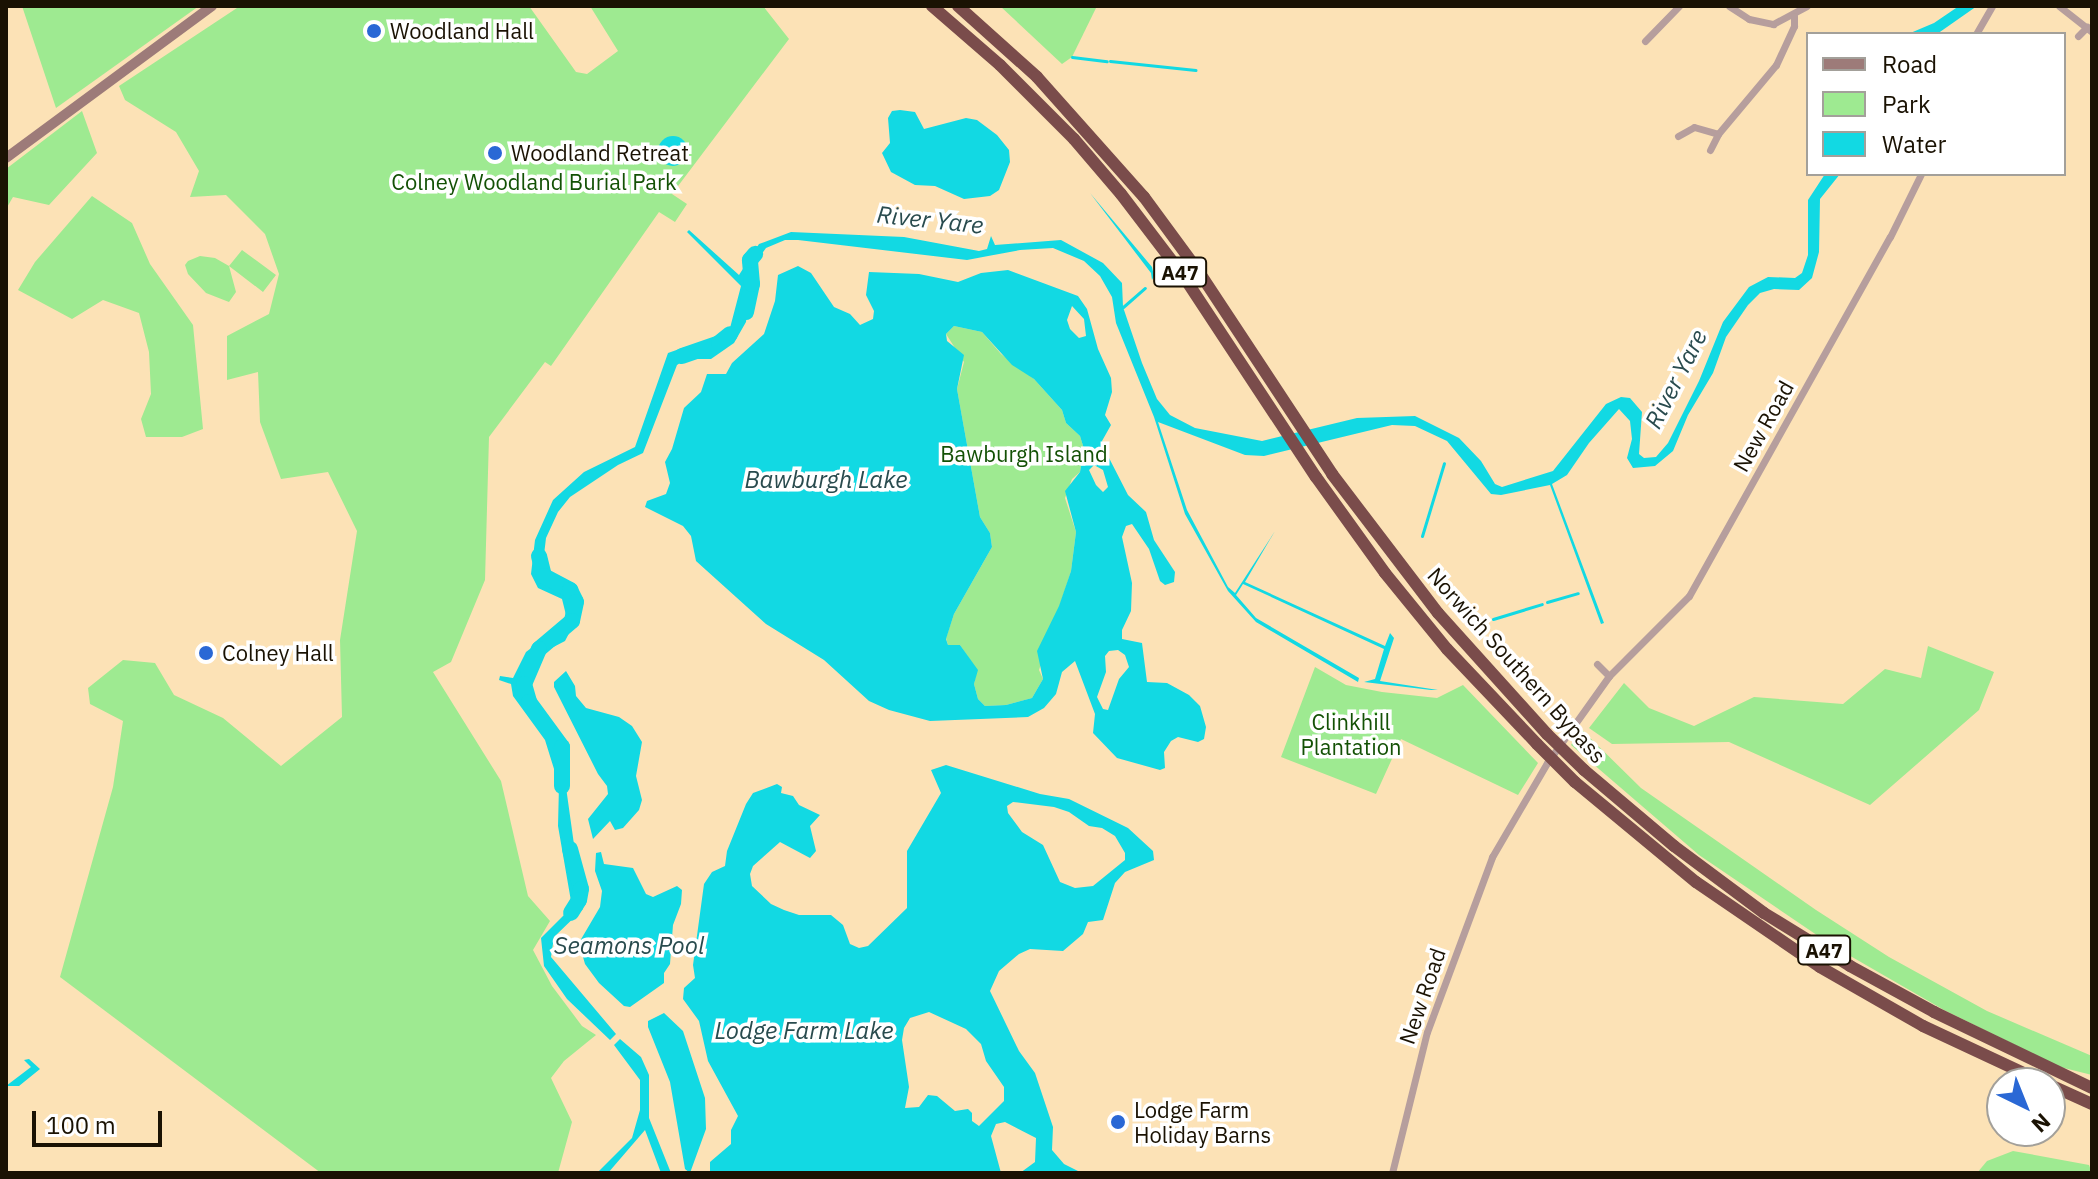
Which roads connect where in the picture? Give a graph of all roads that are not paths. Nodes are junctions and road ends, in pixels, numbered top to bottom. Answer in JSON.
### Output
{"nodes":[{"id":1,"x":212,"y":6,"type":"edge"},
{"id":2,"x":920,"y":6,"type":"edge"},
{"id":3,"x":932,"y":6,"type":"edge"},
{"id":4,"x":958,"y":6,"type":"edge"},
{"id":5,"x":971,"y":6,"type":"edge"},
{"id":6,"x":1679,"y":6,"type":"edge"},
{"id":7,"x":1729,"y":6,"type":"edge"},
{"id":8,"x":1807,"y":6,"type":"edge"},
{"id":9,"x":1992,"y":6,"type":"edge"},
{"id":10,"x":2059,"y":6,"type":"edge"},
{"id":11,"x":1794,"y":16,"type":"junction"},
{"id":12,"x":2090,"y":30,"type":"edge"},
{"id":13,"x":1977,"y":32,"type":"edge"},
{"id":14,"x":2078,"y":36,"type":"dead end"},
{"id":15,"x":1645,"y":41,"type":"dead end"},
{"id":16,"x":1718,"y":134,"type":"junction"},
{"id":17,"x":1678,"y":136,"type":"dead end"},
{"id":18,"x":1074,"y":139,"type":"junction"},
{"id":19,"x":1710,"y":150,"type":"dead end"},
{"id":20,"x":6,"y":158,"type":"edge"},
{"id":21,"x":1920,"y":176,"type":"edge"},
{"id":22,"x":1144,"y":197,"type":"junction"},
{"id":23,"x":1597,"y":664,"type":"dead end"},
{"id":24,"x":1609,"y":676,"type":"junction"},
{"id":25,"x":2011,"y":1067,"type":"edge"},
{"id":26,"x":2092,"y":1088,"type":"edge"},
{"id":27,"x":2066,"y":1092,"type":"edge"},
{"id":28,"x":2092,"y":1104,"type":"edge"},
{"id":29,"x":1392,"y":1173,"type":"edge"}],
"edges":[{"from":1,"to":20,"type":"main road"},
{"from":2,"to":18,"type":"highway","number":"A47"},
{"from":3,"to":18,"type":"highway","name":"Norwich Southern Bypass","number":"A47"},
{"from":4,"to":22,"type":"highway","name":"Norwich Southern Bypass","number":"A47"},
{"from":5,"to":22,"type":"highway","number":"A47"},
{"from":6,"to":15,"type":"street"},
{"from":7,"to":11,"type":"street"},
{"from":8,"to":11,"type":"street"},
{"from":9,"to":13,"type":"street"},
{"from":10,"to":12,"type":"street"},
{"from":11,"to":16,"type":"street"},
{"from":12,"to":14,"type":"street"},
{"from":16,"to":17,"type":"street"},
{"from":16,"to":19,"type":"street"},
{"from":18,"to":25,"type":"highway","name":"Norwich Southern Bypass","number":"A47","bridge":true},
{"from":21,"to":24,"type":"street","name":"New Road"},
{"from":22,"to":26,"type":"highway","name":"Norwich Southern Bypass","number":"A47","bridge":true},
{"from":23,"to":24,"type":"street"},
{"from":24,"to":29,"type":"street","name":"New Road"},
{"from":27,"to":28,"type":"highway","name":"Norwich Southern Bypass","number":"A47"}]}
